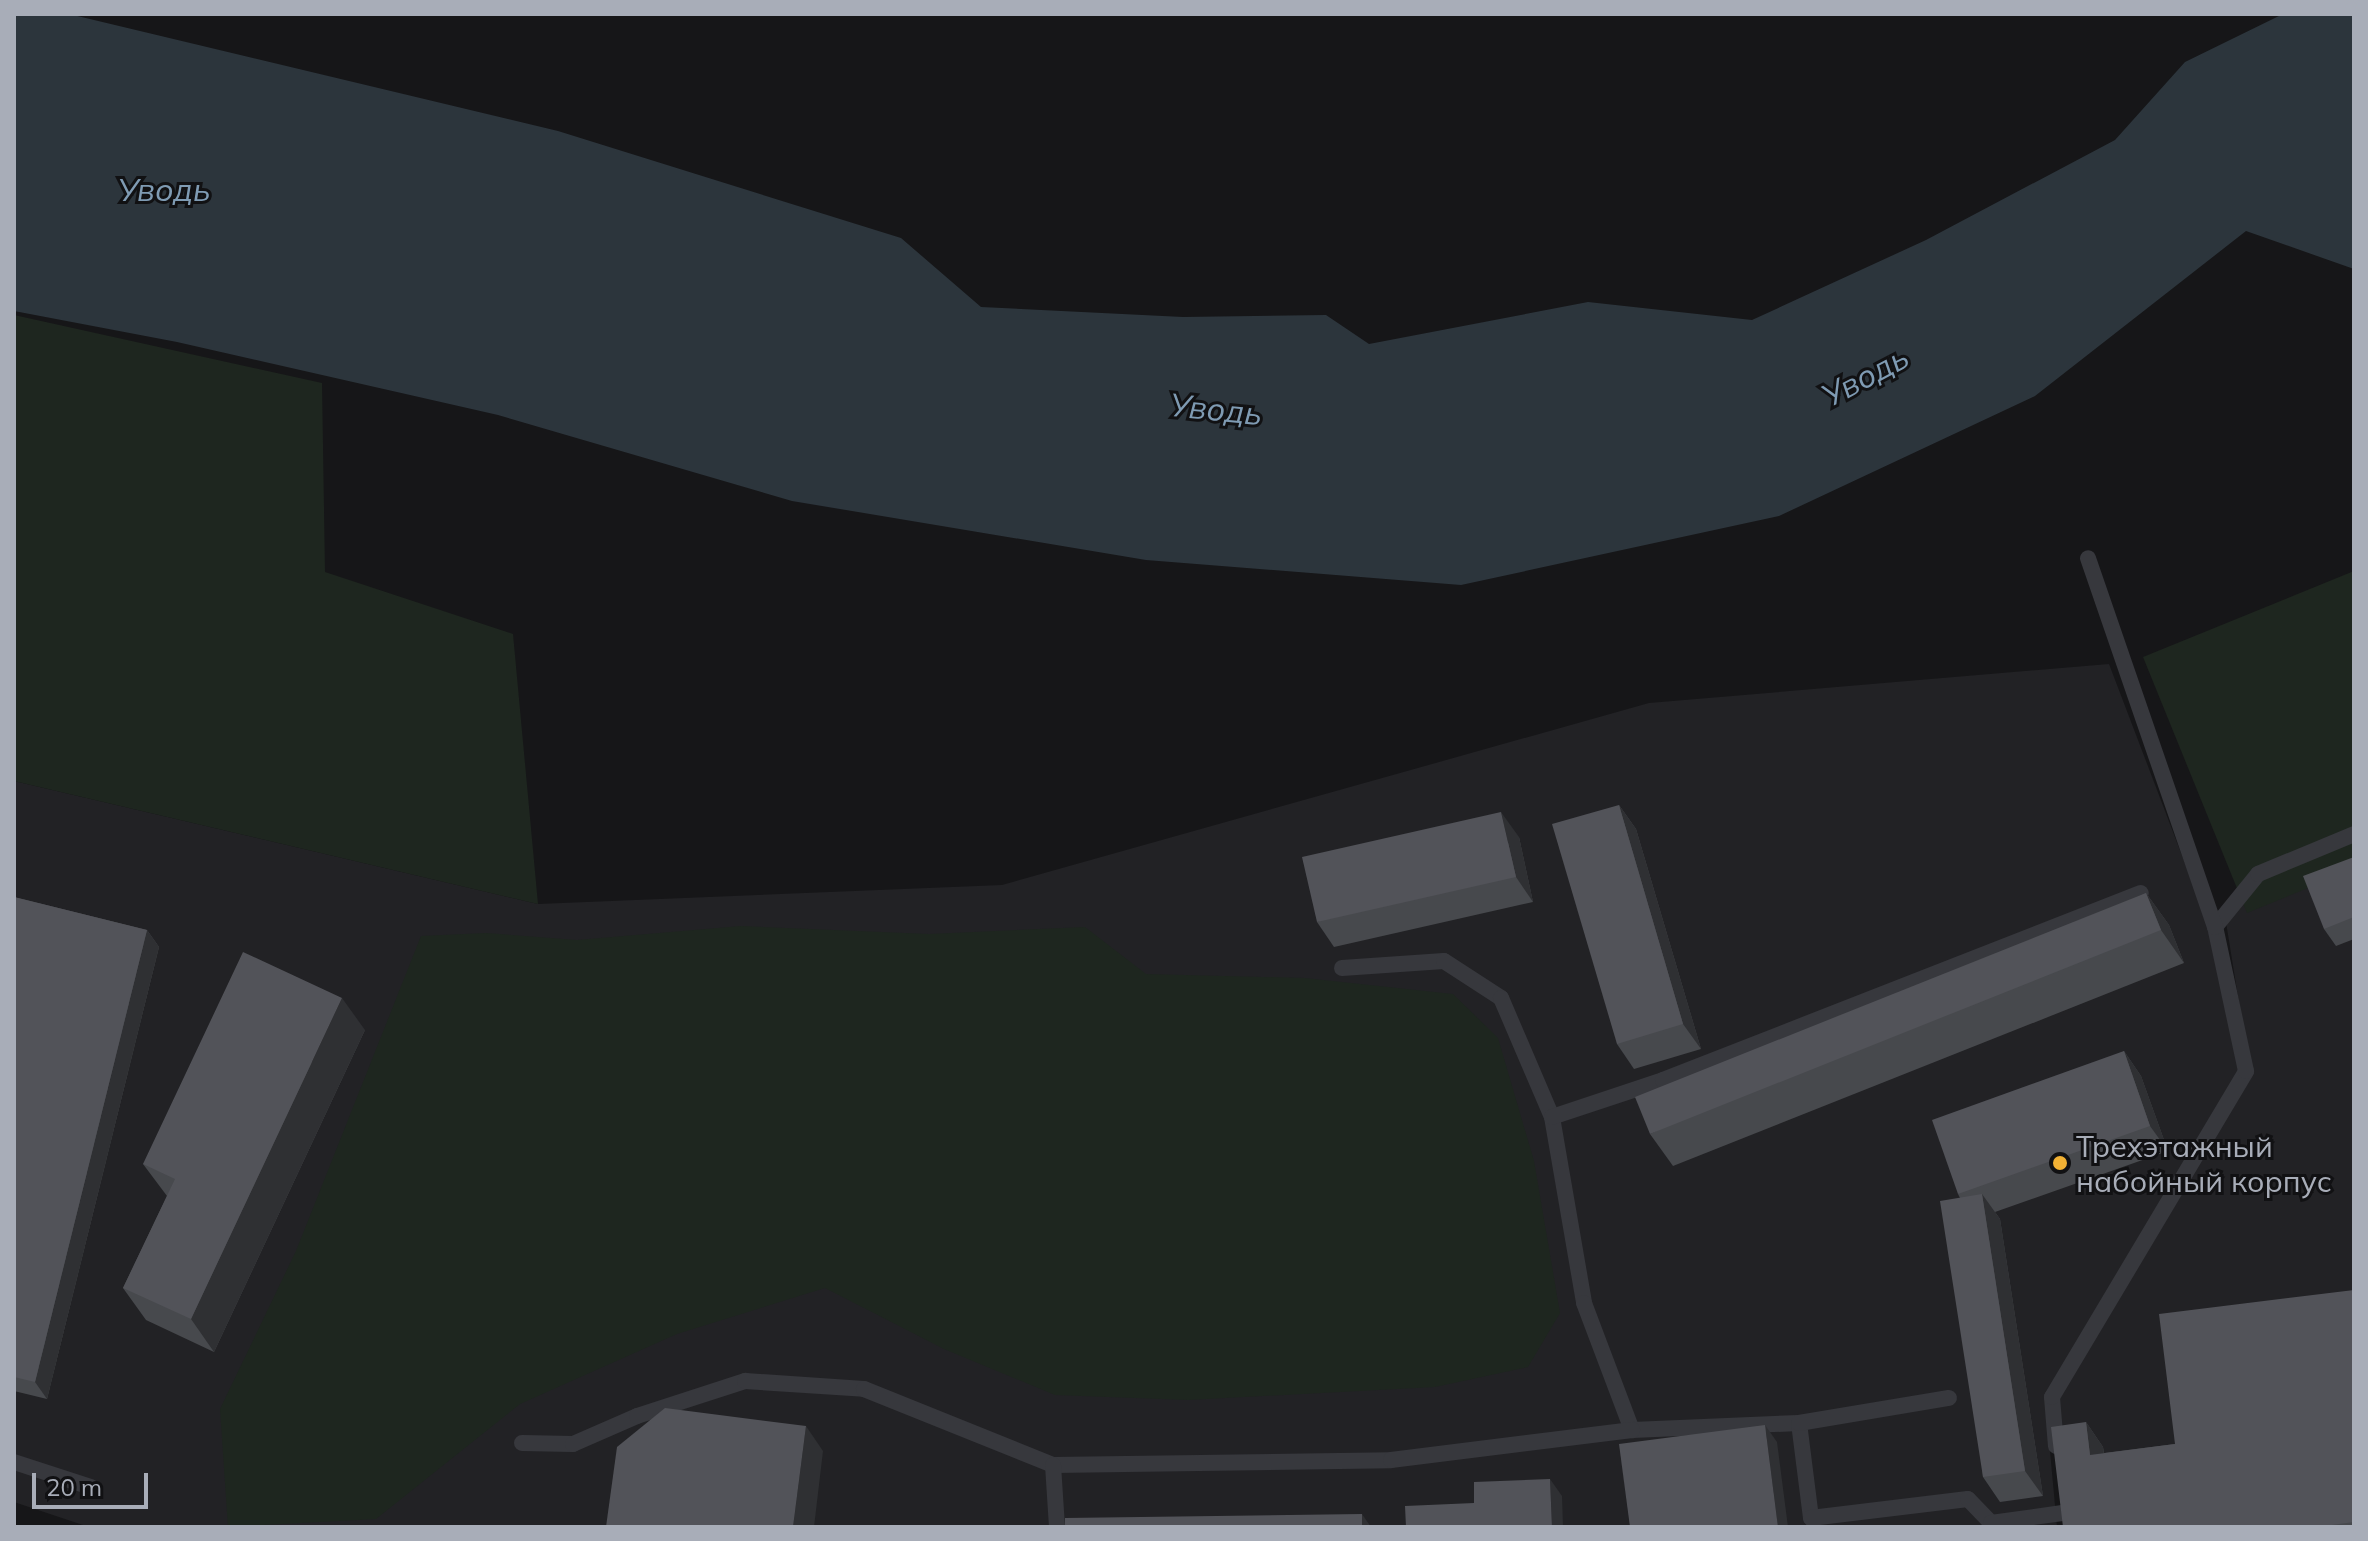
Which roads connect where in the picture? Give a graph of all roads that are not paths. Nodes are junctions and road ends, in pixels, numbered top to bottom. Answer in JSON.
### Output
{"nodes":[{"id":1,"x":2088,"y":558,"type":"dead end"},
{"id":2,"x":2354,"y":834,"type":"edge"},
{"id":3,"x":2141,"y":893,"type":"edge"},
{"id":4,"x":2215,"y":927,"type":"junction"},
{"id":5,"x":1342,"y":968,"type":"dead end"},
{"id":6,"x":1552,"y":1117,"type":"junction"},
{"id":7,"x":1949,"y":1398,"type":"dead end"},
{"id":8,"x":1799,"y":1423,"type":"junction"},
{"id":9,"x":1632,"y":1430,"type":"junction"},
{"id":10,"x":522,"y":1443,"type":"dead end"},
{"id":11,"x":14,"y":1462,"type":"edge"},
{"id":12,"x":1053,"y":1465,"type":"junction"},
{"id":13,"x":2058,"y":1470,"type":"edge"},
{"id":14,"x":91,"y":1487,"type":"dead end"},
{"id":15,"x":2062,"y":1513,"type":"edge"},
{"id":16,"x":1057,"y":1527,"type":"edge"}],
"edges":[{"from":1,"to":4,"type":"lane"},
{"from":2,"to":4,"type":"lane"},
{"from":3,"to":6,"type":"lane"},
{"from":4,"to":13,"type":"lane"},
{"from":5,"to":6,"type":"lane"},
{"from":6,"to":9,"type":"lane"},
{"from":7,"to":8,"type":"lane"},
{"from":8,"to":9,"type":"lane"},
{"from":8,"to":15,"type":"lane"},
{"from":9,"to":12,"type":"lane"},
{"from":10,"to":12,"type":"lane"},
{"from":11,"to":14,"type":"lane"},
{"from":12,"to":16,"type":"lane"}]}
